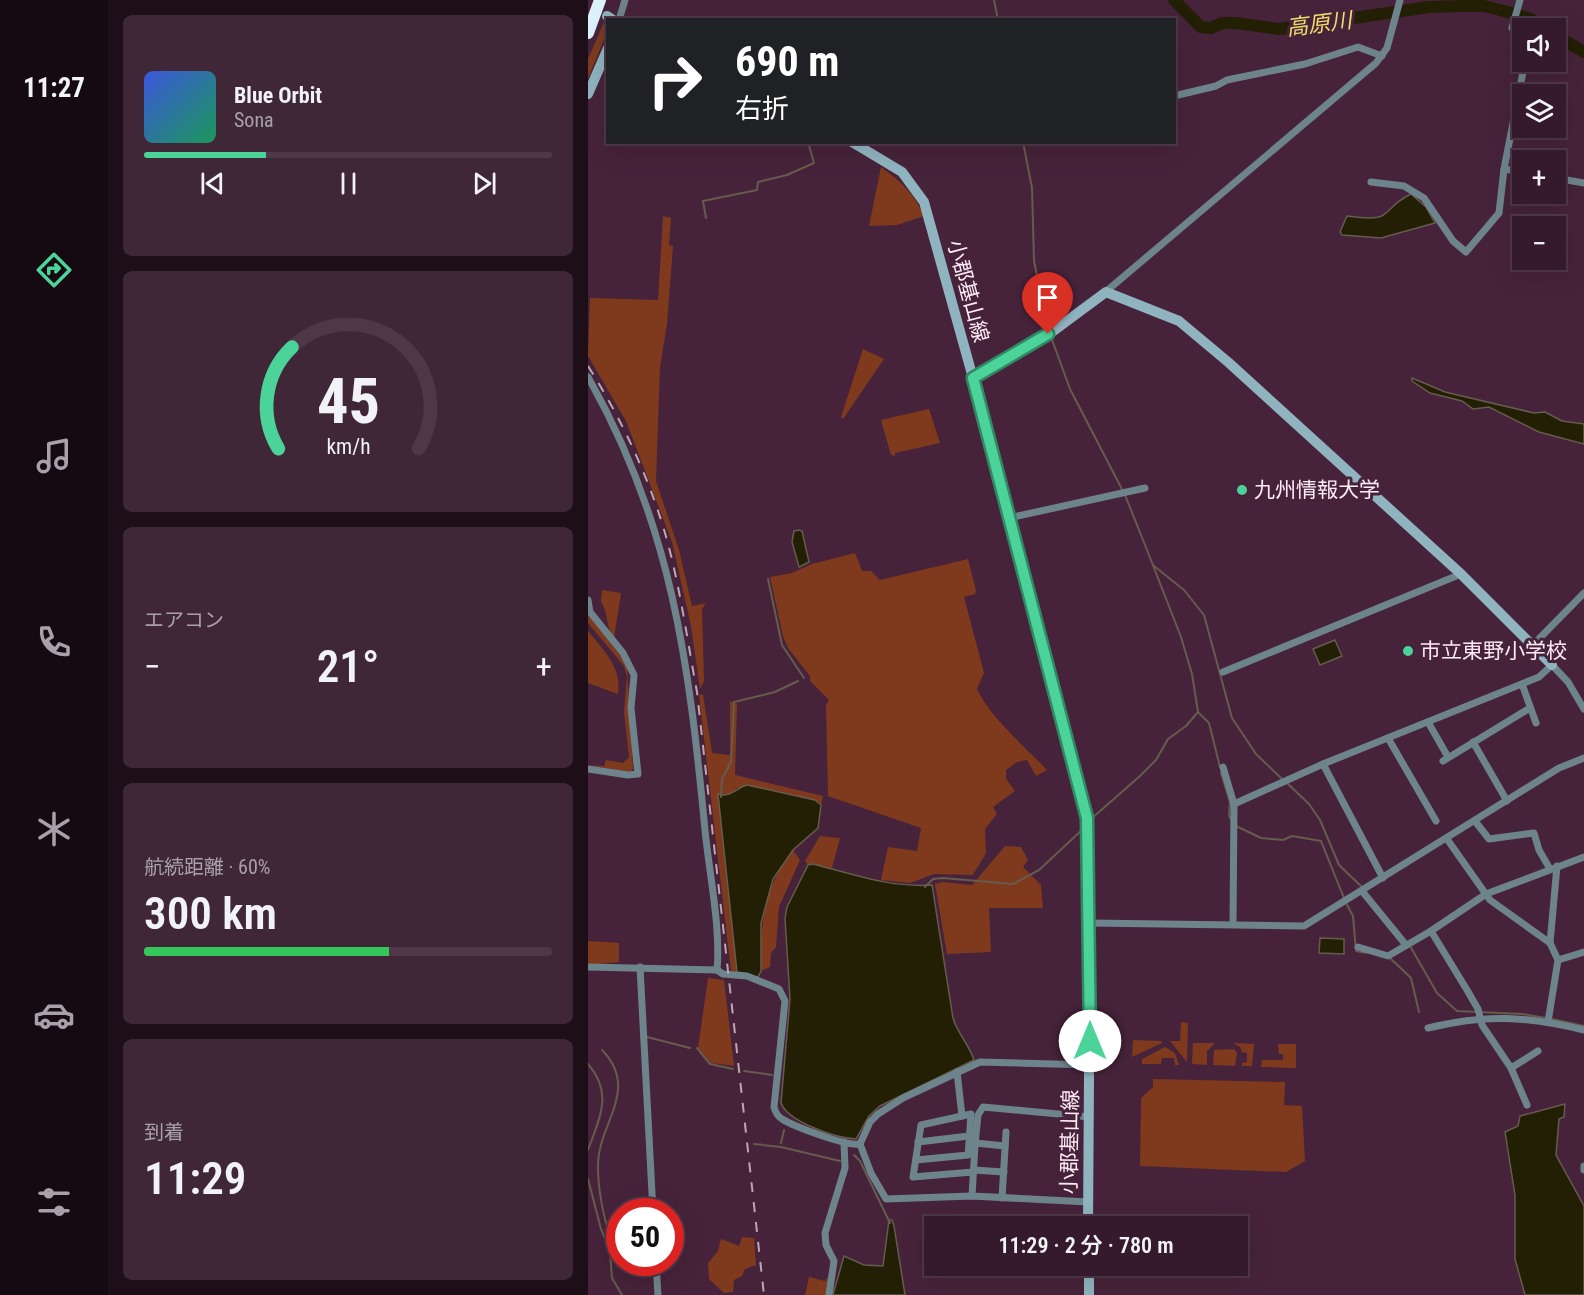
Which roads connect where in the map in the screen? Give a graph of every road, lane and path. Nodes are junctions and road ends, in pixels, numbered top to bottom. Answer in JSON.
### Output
{"nodes":[{"id":1,"x":600,"y":0,"type":"edge"},
{"id":2,"x":625,"y":0,"type":"edge"},
{"id":3,"x":1520,"y":0,"type":"edge"},
{"id":4,"x":1400,"y":1,"type":"edge"},
{"id":5,"x":620,"y":18,"type":"edge"},
{"id":6,"x":1515,"y":18,"type":"edge"},
{"id":7,"x":588,"y":33,"type":"edge"},
{"id":8,"x":606,"y":53,"type":"edge"},
{"id":9,"x":1382,"y":56,"type":"junction"},
{"id":10,"x":1523,"y":72,"type":"edge"},
{"id":11,"x":588,"y":94,"type":"edge"},
{"id":12,"x":1176,"y":96,"type":"edge"},
{"id":13,"x":855,"y":144,"type":"edge"},
{"id":14,"x":1504,"y":169,"type":"junction"},
{"id":15,"x":1512,"y":170,"type":"edge"},
{"id":16,"x":1566,"y":180,"type":"edge"},
{"id":17,"x":1371,"y":182,"type":"dead end"},
{"id":18,"x":1584,"y":183,"type":"edge"},
{"id":19,"x":1094,"y":302,"type":"junction"},
{"id":20,"x":588,"y":377,"type":"edge"},
{"id":21,"x":973,"y":378,"type":"junction"},
{"id":22,"x":1145,"y":488,"type":"dead end"},
{"id":23,"x":1009,"y":518,"type":"junction"},
{"id":24,"x":1461,"y":574,"type":"junction"},
{"id":25,"x":1584,"y":593,"type":"edge"},
{"id":26,"x":588,"y":600,"type":"edge"},
{"id":27,"x":1533,"y":645,"type":"junction"},
{"id":28,"x":1552,"y":665,"type":"junction"},
{"id":29,"x":1223,"y":672,"type":"dead end"},
{"id":30,"x":1522,"y":684,"type":"junction"},
{"id":31,"x":1530,"y":708,"type":"junction"},
{"id":32,"x":1584,"y":709,"type":"edge"},
{"id":33,"x":1428,"y":722,"type":"junction"},
{"id":34,"x":1536,"y":723,"type":"dead end"},
{"id":35,"x":1388,"y":738,"type":"junction"},
{"id":36,"x":1473,"y":742,"type":"junction"},
{"id":37,"x":1584,"y":758,"type":"edge"},
{"id":38,"x":1323,"y":764,"type":"junction"},
{"id":39,"x":1223,"y":767,"type":"dead end"},
{"id":40,"x":588,"y":769,"type":"edge"},
{"id":41,"x":1507,"y":801,"type":"junction"},
{"id":42,"x":1233,"y":804,"type":"junction"},
{"id":43,"x":1436,"y":821,"type":"dead end"},
{"id":44,"x":1475,"y":822,"type":"junction"},
{"id":45,"x":1447,"y":839,"type":"junction"},
{"id":46,"x":1584,"y":856,"type":"edge"},
{"id":47,"x":1554,"y":868,"type":"junction"},
{"id":48,"x":1383,"y":878,"type":"junction"},
{"id":49,"x":1362,"y":891,"type":"junction"},
{"id":50,"x":1486,"y":894,"type":"junction"},
{"id":51,"x":1090,"y":923,"type":"junction"},
{"id":52,"x":1233,"y":924,"type":"junction"},
{"id":53,"x":1431,"y":930,"type":"junction"},
{"id":54,"x":1550,"y":943,"type":"junction"},
{"id":55,"x":1406,"y":945,"type":"junction"},
{"id":56,"x":1358,"y":947,"type":"dead end"},
{"id":57,"x":1584,"y":952,"type":"edge"},
{"id":58,"x":1558,"y":960,"type":"junction"},
{"id":59,"x":588,"y":967,"type":"edge"},
{"id":60,"x":640,"y":967,"type":"junction"},
{"id":61,"x":717,"y":970,"type":"junction"},
{"id":62,"x":1479,"y":1017,"type":"junction"},
{"id":63,"x":1548,"y":1022,"type":"junction"},
{"id":64,"x":1428,"y":1028,"type":"dead end"},
{"id":65,"x":1584,"y":1030,"type":"edge"},
{"id":66,"x":1538,"y":1051,"type":"dead end"},
{"id":67,"x":1090,"y":1065,"type":"junction"},
{"id":68,"x":1511,"y":1068,"type":"junction"},
{"id":69,"x":957,"y":1072,"type":"junction"},
{"id":70,"x":1527,"y":1105,"type":"dead end"},
{"id":71,"x":962,"y":1116,"type":"junction"},
{"id":72,"x":1090,"y":1117,"type":"junction"},
{"id":73,"x":1006,"y":1132,"type":"dead end"},
{"id":74,"x":844,"y":1142,"type":"junction"},
{"id":75,"x":918,"y":1142,"type":"junction"},
{"id":76,"x":972,"y":1142,"type":"junction"},
{"id":77,"x":860,"y":1144,"type":"junction"},
{"id":78,"x":1005,"y":1146,"type":"junction"},
{"id":79,"x":916,"y":1160,"type":"junction"},
{"id":80,"x":973,"y":1171,"type":"junction"},
{"id":81,"x":1004,"y":1172,"type":"junction"},
{"id":82,"x":972,"y":1196,"type":"junction"},
{"id":83,"x":652,"y":1198,"type":"edge"},
{"id":84,"x":1002,"y":1198,"type":"junction"},
{"id":85,"x":1088,"y":1202,"type":"junction"},
{"id":86,"x":1088,"y":1216,"type":"edge"},
{"id":87,"x":657,"y":1276,"type":"edge"},
{"id":88,"x":1089,"y":1276,"type":"edge"},
{"id":89,"x":658,"y":1295,"type":"edge"},
{"id":90,"x":829,"y":1295,"type":"edge"},
{"id":91,"x":1089,"y":1295,"type":"edge"}],
"edges":[{"from":1,"to":7,"type":"highway"},
{"from":2,"to":5,"type":"street"},
{"from":3,"to":6,"type":"street"},
{"from":4,"to":9,"type":"street"},
{"from":8,"to":11,"type":"main road"},
{"from":9,"to":12,"type":"street"},
{"from":9,"to":19,"type":"street"},
{"from":10,"to":14,"type":"street"},
{"from":13,"to":21,"type":"main road","name":"小郡基山線"},
{"from":14,"to":15,"type":"street"},
{"from":14,"to":17,"type":"street"},
{"from":16,"to":18,"type":"street"},
{"from":19,"to":21,"type":"main road"},
{"from":19,"to":24,"type":"main road"},
{"from":20,"to":61,"type":"street"},
{"from":21,"to":23,"type":"main road","name":"小郡基山線"},
{"from":22,"to":23,"type":"street"},
{"from":23,"to":51,"type":"main road","name":"小郡基山線"},
{"from":24,"to":27,"type":"main road"},
{"from":24,"to":29,"type":"street"},
{"from":25,"to":27,"type":"street"},
{"from":26,"to":40,"type":"street"},
{"from":27,"to":28,"type":"main road"},
{"from":28,"to":30,"type":"street"},
{"from":28,"to":32,"type":"street"},
{"from":30,"to":31,"type":"street"},
{"from":30,"to":33,"type":"street"},
{"from":31,"to":34,"type":"street"},
{"from":31,"to":36,"type":"street"},
{"from":33,"to":35,"type":"street"},
{"from":33,"to":36,"type":"street"},
{"from":35,"to":38,"type":"street"},
{"from":35,"to":43,"type":"street"},
{"from":36,"to":41,"type":"street"},
{"from":37,"to":41,"type":"street"},
{"from":38,"to":42,"type":"street"},
{"from":38,"to":48,"type":"street"},
{"from":39,"to":42,"type":"street"},
{"from":41,"to":44,"type":"street"},
{"from":42,"to":52,"type":"street"},
{"from":44,"to":45,"type":"street"},
{"from":44,"to":47,"type":"street"},
{"from":45,"to":48,"type":"street"},
{"from":45,"to":50,"type":"street"},
{"from":46,"to":47,"type":"street"},
{"from":47,"to":50,"type":"street"},
{"from":47,"to":54,"type":"street"},
{"from":48,"to":49,"type":"street"},
{"from":49,"to":52,"type":"street"},
{"from":49,"to":55,"type":"street"},
{"from":50,"to":53,"type":"street"},
{"from":50,"to":54,"type":"street"},
{"from":51,"to":52,"type":"street"},
{"from":51,"to":67,"type":"main road","name":"小郡基山線"},
{"from":53,"to":55,"type":"street"},
{"from":53,"to":62,"type":"street"},
{"from":54,"to":58,"type":"street"},
{"from":55,"to":56,"type":"street"},
{"from":57,"to":58,"type":"street"},
{"from":58,"to":63,"type":"street"},
{"from":59,"to":60,"type":"street"},
{"from":60,"to":61,"type":"street"},
{"from":60,"to":83,"type":"street"},
{"from":61,"to":74,"type":"street"},
{"from":62,"to":63,"type":"street"},
{"from":62,"to":64,"type":"street"},
{"from":62,"to":68,"type":"street"},
{"from":63,"to":65,"type":"street"},
{"from":66,"to":68,"type":"street"},
{"from":67,"to":69,"type":"street"},
{"from":67,"to":72,"type":"main road","name":"小郡基山線"},
{"from":68,"to":70,"type":"street"},
{"from":69,"to":71,"type":"street"},
{"from":69,"to":77,"type":"street"},
{"from":71,"to":75,"type":"street"},
{"from":71,"to":76,"type":"street"},
{"from":72,"to":76,"type":"street"},
{"from":72,"to":85,"type":"main road","name":"小郡基山線"},
{"from":73,"to":78,"type":"street"},
{"from":74,"to":77,"type":"street"},
{"from":74,"to":90,"type":"street"},
{"from":75,"to":76,"type":"street"},
{"from":75,"to":79,"type":"street"},
{"from":76,"to":78,"type":"street"},
{"from":76,"to":79,"type":"street"},
{"from":76,"to":80,"type":"street"},
{"from":77,"to":82,"type":"street"},
{"from":78,"to":81,"type":"street"},
{"from":79,"to":80,"type":"street"},
{"from":80,"to":81,"type":"street"},
{"from":80,"to":82,"type":"street"},
{"from":81,"to":84,"type":"street"},
{"from":82,"to":84,"type":"street"},
{"from":84,"to":85,"type":"street"},
{"from":85,"to":86,"type":"main road","name":"小郡基山線"},
{"from":87,"to":89,"type":"street"},
{"from":88,"to":91,"type":"main road"}]}
